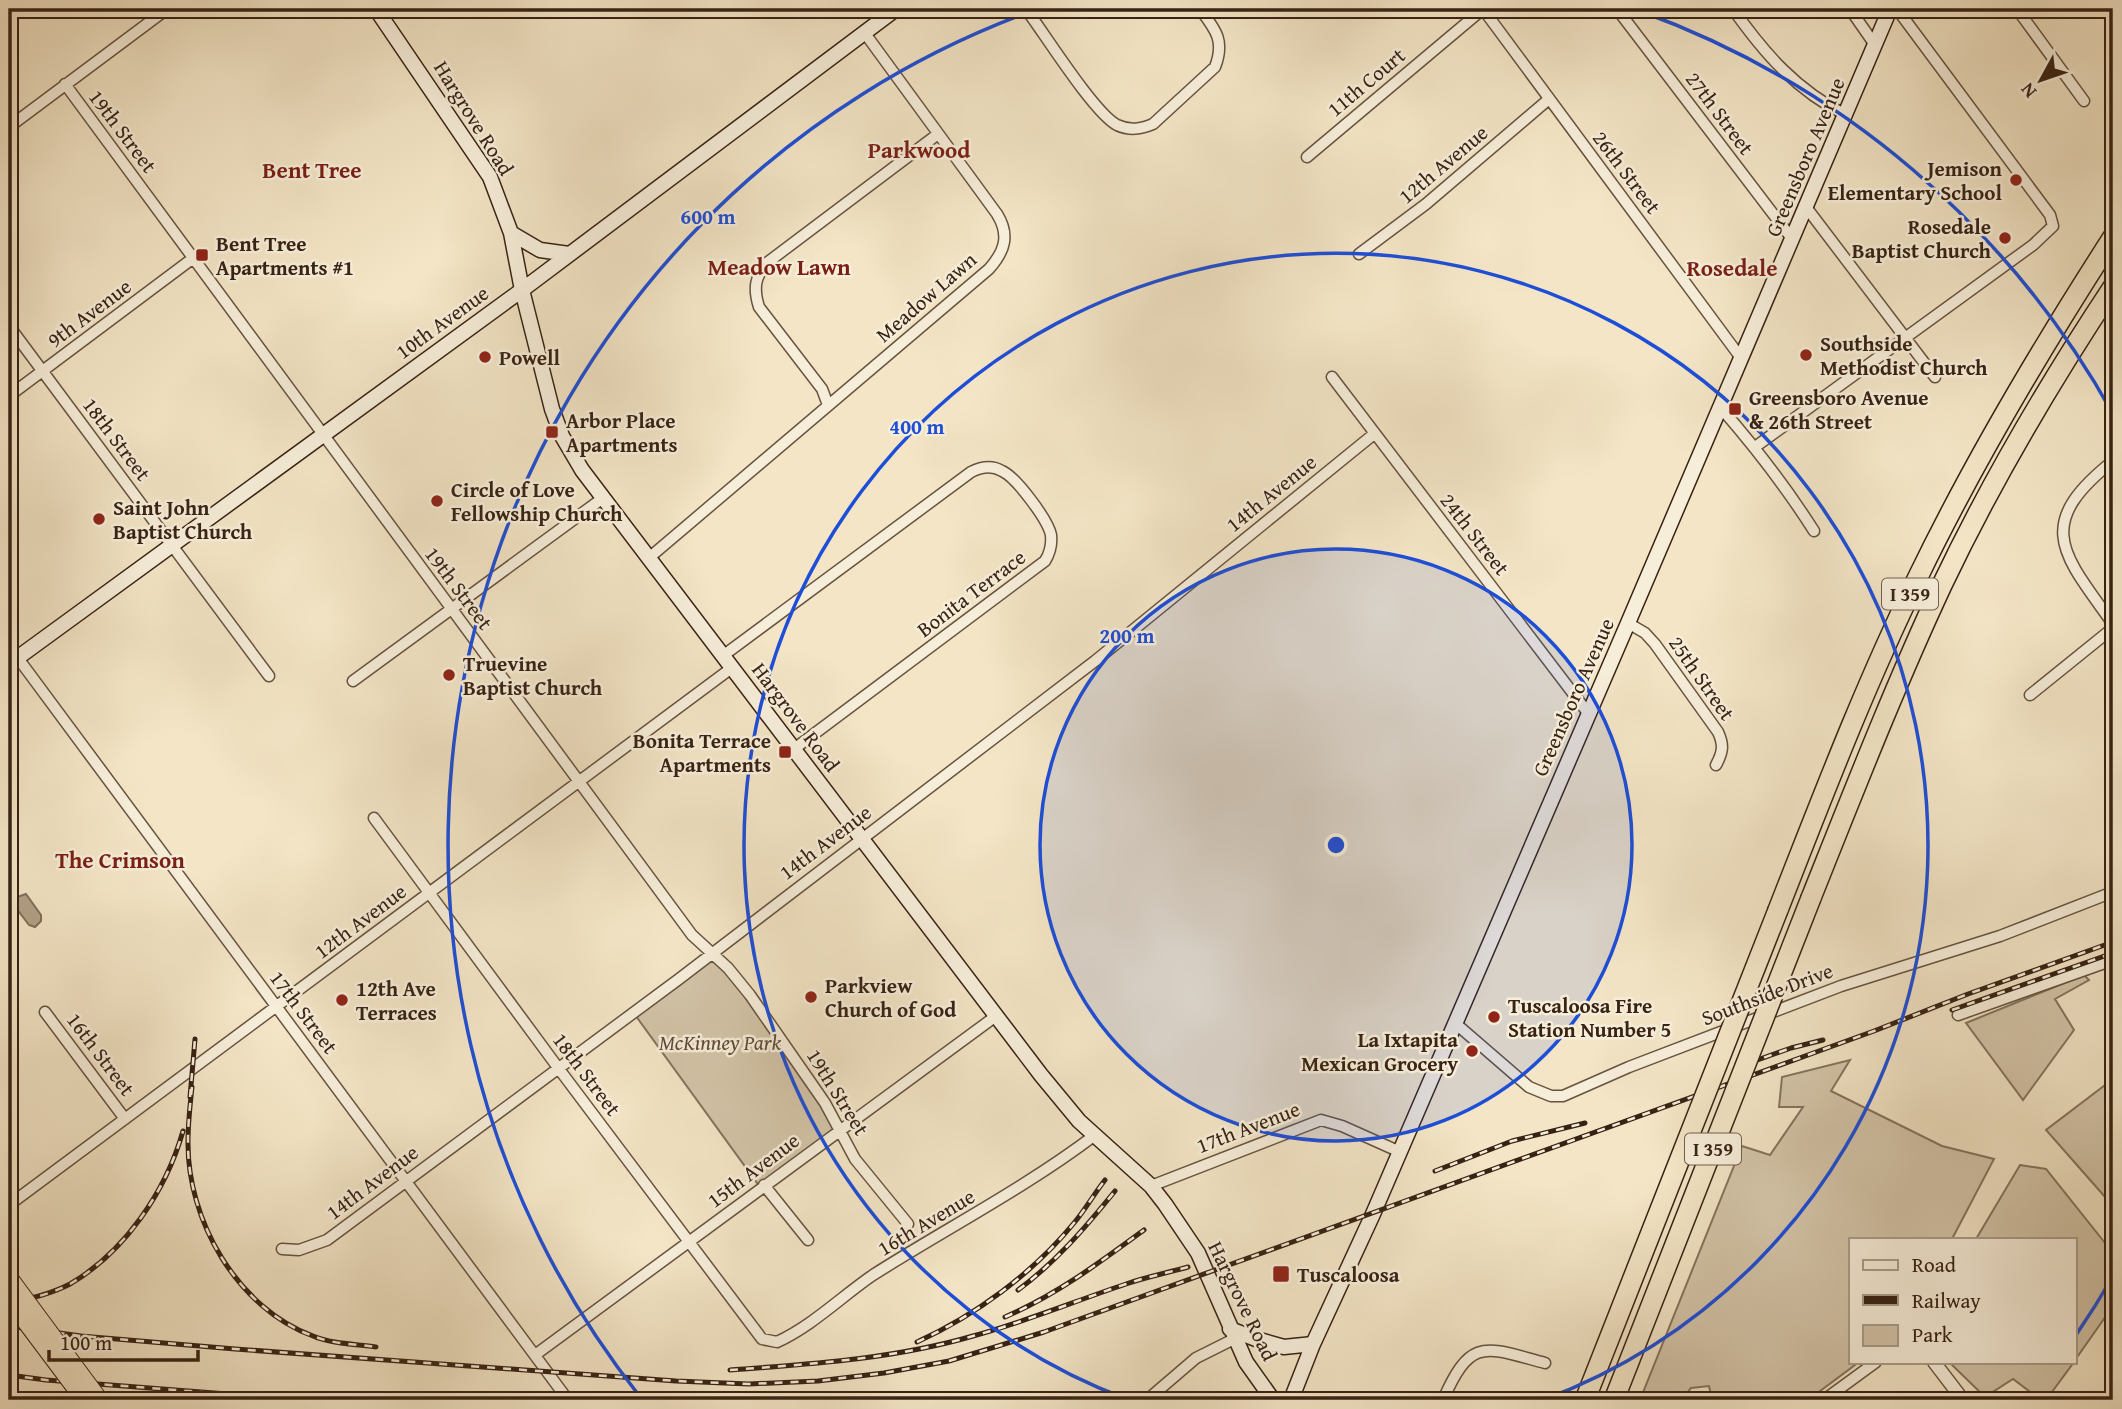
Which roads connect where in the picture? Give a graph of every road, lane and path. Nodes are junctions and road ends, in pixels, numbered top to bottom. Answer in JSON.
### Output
{"nodes":[{"id":1,"x":145,"y":9,"type":"edge"},
{"id":2,"x":167,"y":9,"type":"edge"},
{"id":3,"x":376,"y":9,"type":"edge"},
{"id":4,"x":896,"y":9,"type":"edge"},
{"id":5,"x":1026,"y":9,"type":"edge"},
{"id":6,"x":1200,"y":9,"type":"edge"},
{"id":7,"x":1483,"y":9,"type":"edge"},
{"id":8,"x":1617,"y":9,"type":"edge"},
{"id":9,"x":1733,"y":9,"type":"edge"},
{"id":10,"x":1850,"y":9,"type":"edge"},
{"id":11,"x":1890,"y":9,"type":"edge"},
{"id":12,"x":1897,"y":9,"type":"edge"},
{"id":13,"x":2017,"y":9,"type":"edge"},
{"id":14,"x":153,"y":19,"type":"junction"},
{"id":15,"x":864,"y":32,"type":"junction"},
{"id":16,"x":1875,"y":45,"type":"junction"},
{"id":17,"x":65,"y":84,"type":"junction"},
{"id":18,"x":1549,"y":99,"type":"junction"},
{"id":19,"x":2084,"y":101,"type":"dead end"},
{"id":20,"x":1846,"y":116,"type":"junction"},
{"id":21,"x":9,"y":127,"type":"edge"},
{"id":22,"x":938,"y":134,"type":"junction"},
{"id":23,"x":1307,"y":157,"type":"dead end"},
{"id":24,"x":1807,"y":207,"type":"junction"},
{"id":25,"x":511,"y":233,"type":"junction"},
{"id":26,"x":2113,"y":237,"type":"edge"},
{"id":27,"x":1793,"y":240,"type":"junction"},
{"id":28,"x":569,"y":254,"type":"junction"},
{"id":29,"x":1359,"y":254,"type":"dead end"},
{"id":30,"x":192,"y":259,"type":"junction"},
{"id":31,"x":2113,"y":287,"type":"edge"},
{"id":32,"x":522,"y":290,"type":"junction"},
{"id":33,"x":9,"y":326,"type":"edge"},
{"id":34,"x":1905,"y":339,"type":"junction"},
{"id":35,"x":1741,"y":358,"type":"junction"},
{"id":36,"x":43,"y":372,"type":"junction"},
{"id":37,"x":1332,"y":377,"type":"dead end"},
{"id":38,"x":1935,"y":377,"type":"dead end"},
{"id":39,"x":9,"y":397,"type":"edge"},
{"id":40,"x":828,"y":405,"type":"junction"},
{"id":41,"x":1721,"y":408,"type":"junction"},
{"id":42,"x":1374,"y":434,"type":"junction"},
{"id":43,"x":321,"y":435,"type":"junction"},
{"id":44,"x":1755,"y":447,"type":"junction"},
{"id":45,"x":2113,"y":461,"type":"edge"},
{"id":46,"x":603,"y":498,"type":"junction"},
{"id":47,"x":1814,"y":531,"type":"dead end"},
{"id":48,"x":172,"y":544,"type":"junction"},
{"id":49,"x":650,"y":557,"type":"junction"},
{"id":50,"x":451,"y":608,"type":"junction"},
{"id":51,"x":1628,"y":624,"type":"junction"},
{"id":52,"x":2113,"y":626,"type":"edge"},
{"id":53,"x":12,"y":656,"type":"edge"},
{"id":54,"x":728,"y":661,"type":"junction"},
{"id":55,"x":269,"y":676,"type":"dead end"},
{"id":56,"x":353,"y":681,"type":"dead end"},
{"id":57,"x":2030,"y":695,"type":"dead end"},
{"id":58,"x":1588,"y":713,"type":"junction"},
{"id":59,"x":794,"y":749,"type":"junction"},
{"id":60,"x":1716,"y":765,"type":"dead end"},
{"id":61,"x":579,"y":782,"type":"junction"},
{"id":62,"x":374,"y":818,"type":"dead end"},
{"id":63,"x":861,"y":838,"type":"junction"},
{"id":64,"x":2113,"y":892,"type":"edge"},
{"id":65,"x":429,"y":894,"type":"junction"},
{"id":66,"x":713,"y":953,"type":"junction"},
{"id":67,"x":2113,"y":960,"type":"edge"},
{"id":68,"x":276,"y":1007,"type":"junction"},
{"id":69,"x":45,"y":1012,"type":"dead end"},
{"id":70,"x":1958,"y":1015,"type":"dead end"},
{"id":71,"x":996,"y":1016,"type":"junction"},
{"id":72,"x":1455,"y":1023,"type":"junction"},
{"id":73,"x":559,"y":1069,"type":"junction"},
{"id":74,"x":125,"y":1119,"type":"junction"},
{"id":75,"x":841,"y":1129,"type":"junction"},
{"id":76,"x":1095,"y":1135,"type":"junction"},
{"id":77,"x":1398,"y":1151,"type":"junction"},
{"id":78,"x":406,"y":1180,"type":"junction"},
{"id":79,"x":764,"y":1185,"type":"junction"},
{"id":80,"x":1150,"y":1186,"type":"junction"},
{"id":81,"x":9,"y":1205,"type":"edge"},
{"id":82,"x":908,"y":1224,"type":"dead end"},
{"id":83,"x":808,"y":1240,"type":"dead end"},
{"id":84,"x":689,"y":1242,"type":"junction"},
{"id":85,"x":282,"y":1249,"type":"dead end"},
{"id":86,"x":9,"y":1277,"type":"edge"},
{"id":87,"x":9,"y":1300,"type":"edge"},
{"id":88,"x":1232,"y":1334,"type":"junction"},
{"id":89,"x":777,"y":1342,"type":"joint"},
{"id":90,"x":1313,"y":1344,"type":"junction"},
{"id":91,"x":535,"y":1355,"type":"junction"},
{"id":92,"x":1545,"y":1363,"type":"dead end"},
{"id":93,"x":1873,"y":1364,"type":"edge"},
{"id":94,"x":1936,"y":1364,"type":"edge"},
{"id":95,"x":84,"y":1400,"type":"edge"},
{"id":96,"x":100,"y":1400,"type":"edge"},
{"id":97,"x":568,"y":1400,"type":"edge"},
{"id":98,"x":1147,"y":1400,"type":"edge"},
{"id":99,"x":1273,"y":1400,"type":"edge"},
{"id":100,"x":1290,"y":1400,"type":"edge"},
{"id":101,"x":1443,"y":1400,"type":"edge"},
{"id":102,"x":1585,"y":1400,"type":"edge"},
{"id":103,"x":1614,"y":1400,"type":"edge"},
{"id":104,"x":1824,"y":1400,"type":"edge"},
{"id":105,"x":1963,"y":1400,"type":"edge"}],
"edges":[{"from":1,"to":14,"type":"street"},
{"from":2,"to":14,"type":"street"},
{"from":3,"to":25,"type":"main road","name":"Hargrove Road"},
{"from":4,"to":15,"type":"main road","name":"10th Avenue"},
{"from":5,"to":6,"type":"street"},
{"from":7,"to":18,"type":"street","name":"26th Street"},
{"from":7,"to":23,"type":"street","name":"11th Court"},
{"from":8,"to":27,"type":"street","name":"27th Street"},
{"from":9,"to":20,"type":"street"},
{"from":10,"to":16,"type":"street"},
{"from":11,"to":16,"type":"main road","name":"Greensboro Avenue"},
{"from":12,"to":34,"type":"street"},
{"from":13,"to":19,"type":"street"},
{"from":14,"to":17,"type":"street"},
{"from":15,"to":22,"type":"street","name":"Meadow Lawn"},
{"from":15,"to":28,"type":"main road","name":"10th Avenue"},
{"from":16,"to":20,"type":"main road","name":"Greensboro Avenue"},
{"from":17,"to":21,"type":"street"},
{"from":17,"to":30,"type":"street","name":"19th Street"},
{"from":18,"to":29,"type":"street","name":"12th Avenue"},
{"from":18,"to":35,"type":"street","name":"26th Street"},
{"from":20,"to":24,"type":"main road","name":"Greensboro Avenue"},
{"from":22,"to":40,"type":"street","name":"Meadow Lawn"},
{"from":22,"to":40,"type":"street"},
{"from":24,"to":27,"type":"main road","name":"Greensboro Avenue"},
{"from":24,"to":34,"type":"street"},
{"from":25,"to":28,"type":"main road"},
{"from":25,"to":32,"type":"main road","name":"Hargrove Road"},
{"from":26,"to":102,"type":"highway","number":"I 359","bridge":true},
{"from":27,"to":35,"type":"main road","name":"Greensboro Avenue"},
{"from":28,"to":32,"type":"main road","name":"10th Avenue"},
{"from":30,"to":36,"type":"street","name":"9th Avenue"},
{"from":30,"to":43,"type":"street","name":"19th Street"},
{"from":31,"to":103,"type":"highway","number":"I 359","bridge":true},
{"from":32,"to":43,"type":"main road","name":"10th Avenue"},
{"from":32,"to":46,"type":"main road","name":"Hargrove Road"},
{"from":33,"to":36,"type":"street","name":"18th Street"},
{"from":34,"to":38,"type":"street"},
{"from":34,"to":44,"type":"street"},
{"from":35,"to":41,"type":"main road","name":"Greensboro Avenue"},
{"from":36,"to":39,"type":"street","name":"9th Avenue"},
{"from":36,"to":48,"type":"street","name":"18th Street"},
{"from":37,"to":42,"type":"street","name":"24th Street"},
{"from":40,"to":49,"type":"street","name":"Meadow Lawn"},
{"from":41,"to":44,"type":"street"},
{"from":41,"to":51,"type":"main road","name":"Greensboro Avenue"},
{"from":42,"to":58,"type":"street","name":"24th Street"},
{"from":42,"to":63,"type":"street","name":"14th Avenue"},
{"from":43,"to":48,"type":"main road","name":"10th Avenue"},
{"from":43,"to":50,"type":"street","name":"19th Street"},
{"from":44,"to":47,"type":"street"},
{"from":45,"to":52,"type":"street"},
{"from":46,"to":49,"type":"main road","name":"Hargrove Road"},
{"from":46,"to":50,"type":"street"},
{"from":48,"to":53,"type":"main road","name":"10th Avenue"},
{"from":48,"to":55,"type":"street","name":"18th Street"},
{"from":49,"to":54,"type":"main road","name":"Hargrove Road"},
{"from":50,"to":56,"type":"street"},
{"from":50,"to":61,"type":"street","name":"19th Street"},
{"from":51,"to":58,"type":"main road","name":"Greensboro Avenue"},
{"from":51,"to":60,"type":"street","name":"25th Street"},
{"from":52,"to":57,"type":"street"},
{"from":53,"to":68,"type":"street","name":"17th Street"},
{"from":54,"to":59,"type":"main road","name":"Hargrove Road"},
{"from":54,"to":59,"type":"street","name":"Bonita Terrace"},
{"from":54,"to":61,"type":"street","name":"12th Avenue"},
{"from":58,"to":72,"type":"main road","name":"Greensboro Avenue"},
{"from":59,"to":63,"type":"main road","name":"Hargrove Road"},
{"from":61,"to":65,"type":"street","name":"12th Avenue"},
{"from":61,"to":66,"type":"street","name":"19th Street"},
{"from":62,"to":65,"type":"street","name":"18th Street"},
{"from":63,"to":66,"type":"street","name":"14th Avenue"},
{"from":63,"to":71,"type":"main road","name":"Hargrove Road"},
{"from":64,"to":72,"type":"street","name":"Southside Drive"},
{"from":65,"to":68,"type":"street","name":"12th Avenue"},
{"from":65,"to":73,"type":"street","name":"18th Street"},
{"from":66,"to":73,"type":"street","name":"14th Avenue"},
{"from":66,"to":75,"type":"street","name":"19th Street"},
{"from":67,"to":70,"type":"street"},
{"from":68,"to":74,"type":"street","name":"12th Avenue"},
{"from":68,"to":78,"type":"street","name":"17th Street"},
{"from":69,"to":74,"type":"street","name":"16th Street"},
{"from":71,"to":75,"type":"street","name":"15th Avenue"},
{"from":71,"to":76,"type":"main road","name":"Hargrove Road"},
{"from":72,"to":77,"type":"main road","name":"Greensboro Avenue"},
{"from":73,"to":78,"type":"street","name":"14th Avenue"},
{"from":73,"to":84,"type":"street","name":"18th Street"},
{"from":74,"to":81,"type":"street","name":"12th Avenue"},
{"from":75,"to":79,"type":"street","name":"15th Avenue"},
{"from":75,"to":82,"type":"street","name":"19th Street"},
{"from":76,"to":80,"type":"main road","name":"Hargrove Road"},
{"from":76,"to":89,"type":"street","name":"16th Avenue"},
{"from":77,"to":80,"type":"street","name":"17th Avenue"},
{"from":77,"to":90,"type":"main road","name":"Greensboro Avenue"},
{"from":78,"to":85,"type":"street","name":"14th Avenue"},
{"from":78,"to":91,"type":"street","name":"17th Street"},
{"from":79,"to":83,"type":"street"},
{"from":79,"to":84,"type":"street","name":"15th Avenue"},
{"from":80,"to":88,"type":"main road","name":"Hargrove Road"},
{"from":84,"to":89,"type":"street","name":"18th Street"},
{"from":84,"to":91,"type":"street","name":"15th Avenue"},
{"from":86,"to":96,"type":"main road","bridge":true},
{"from":87,"to":95,"type":"main road","bridge":true},
{"from":88,"to":90,"type":"main road"},
{"from":88,"to":98,"type":"street"},
{"from":88,"to":99,"type":"main road","name":"Hargrove Road"},
{"from":90,"to":100,"type":"main road","name":"Greensboro Avenue"},
{"from":91,"to":97,"type":"street","name":"17th Street"},
{"from":92,"to":101,"type":"street"},
{"from":93,"to":104,"type":"street"},
{"from":94,"to":105,"type":"street"}]}
